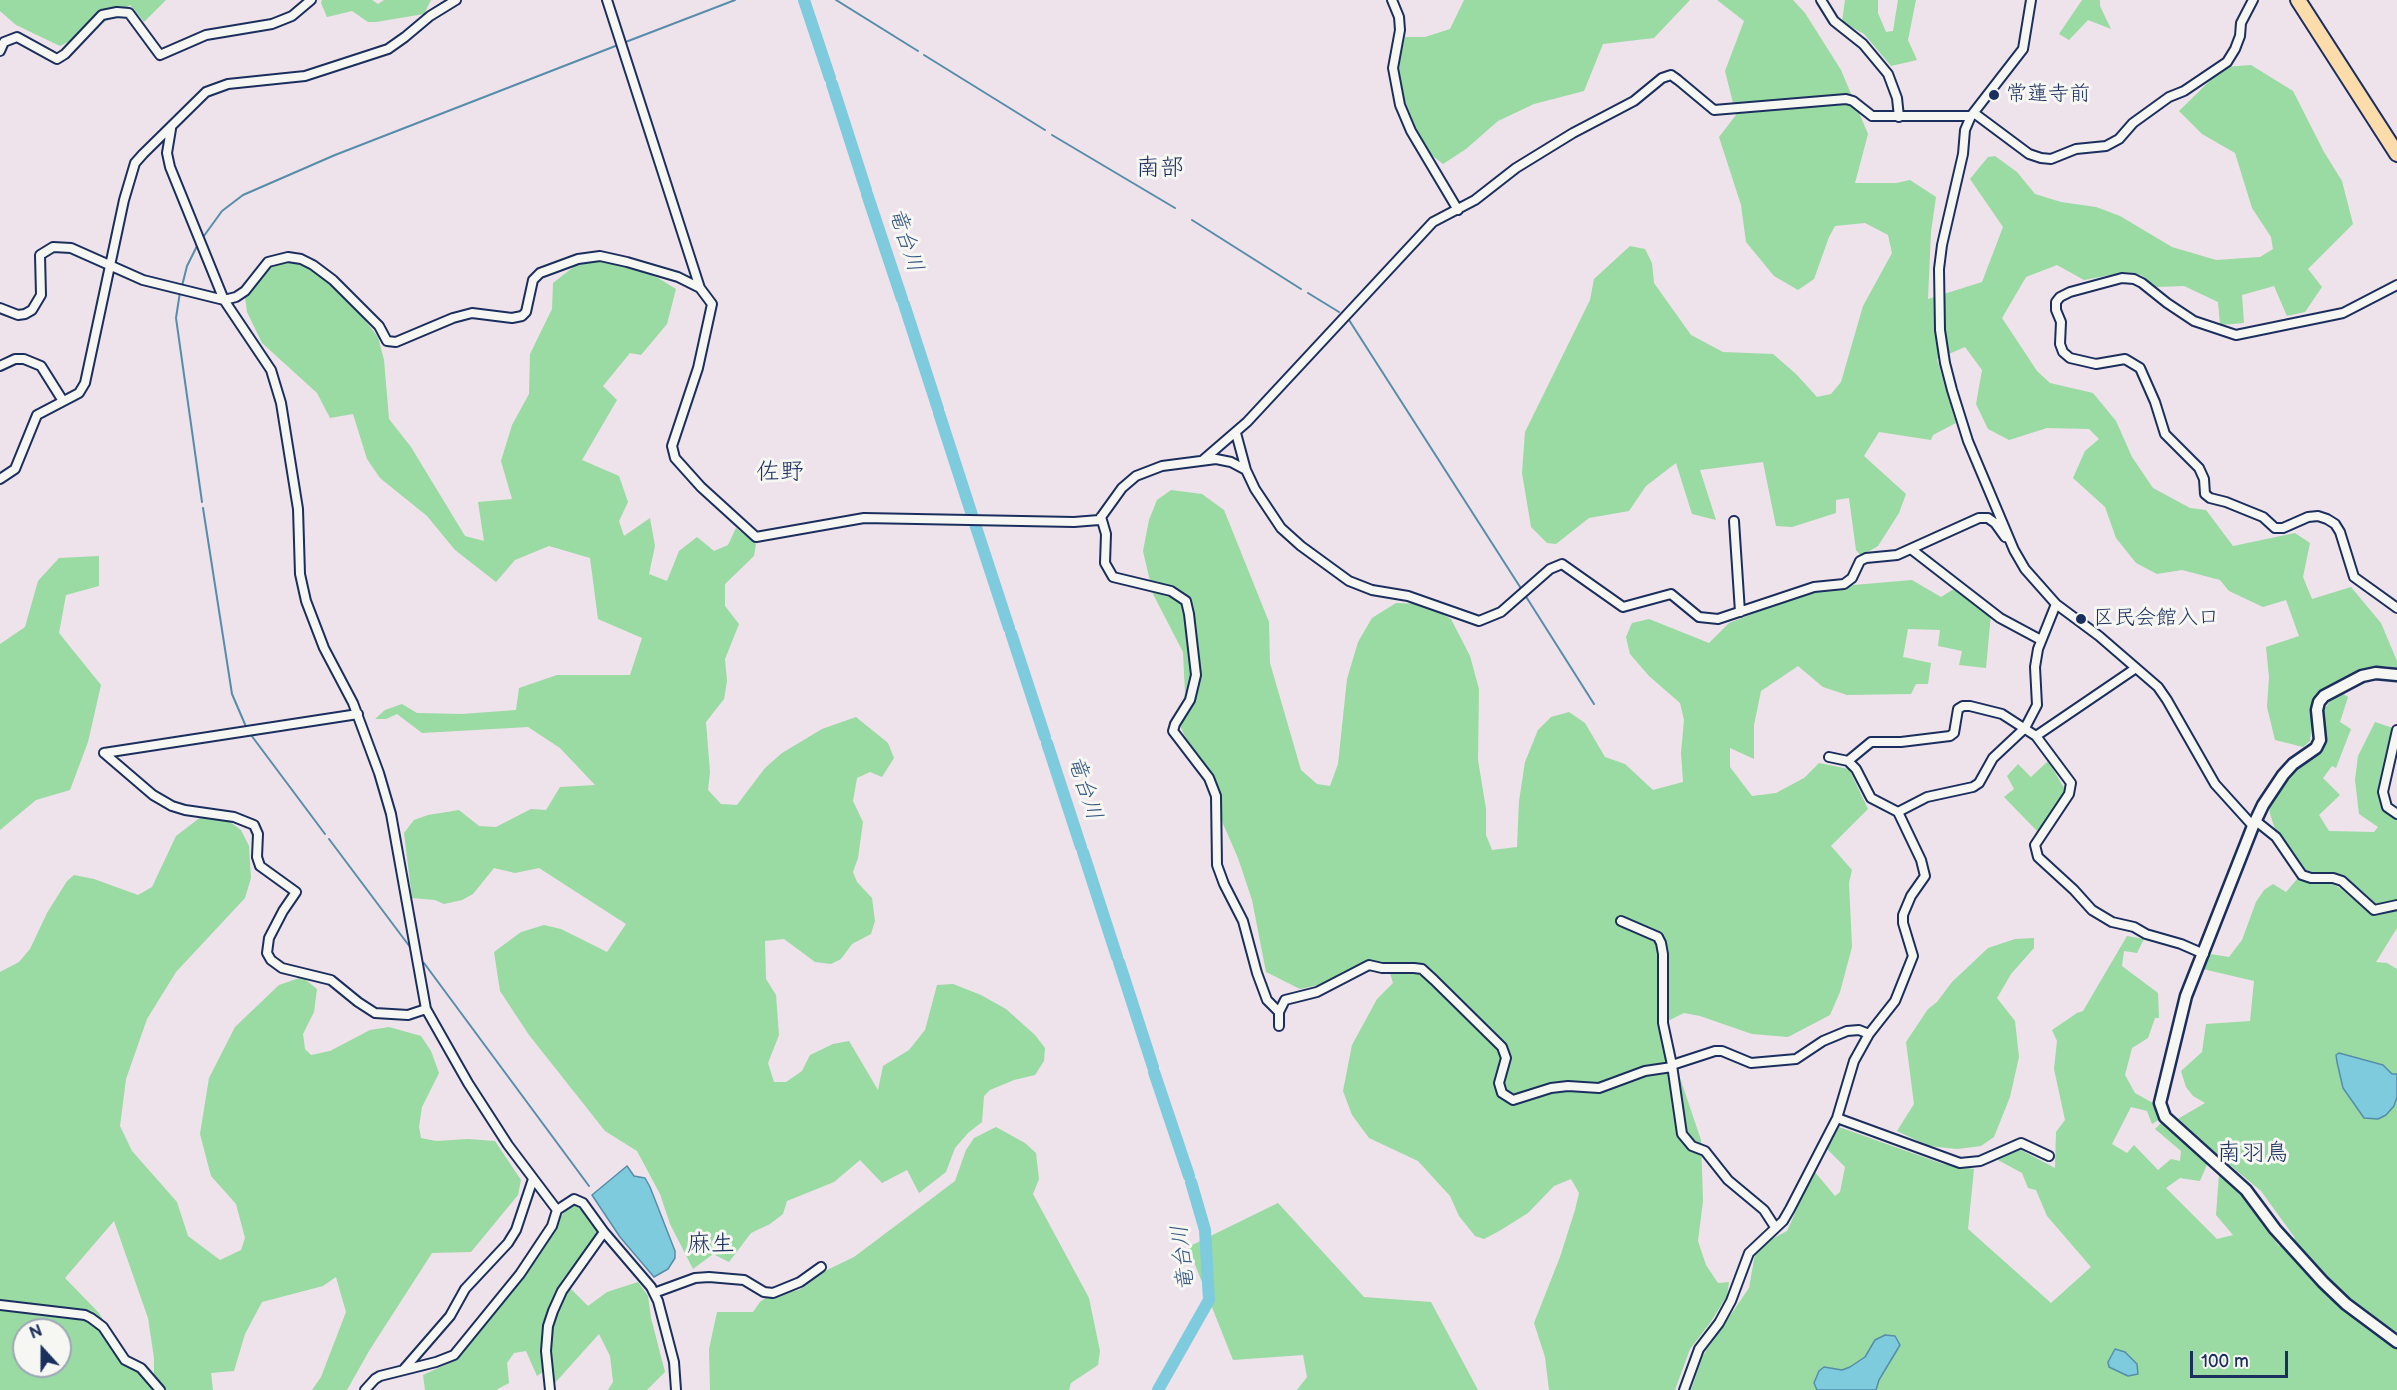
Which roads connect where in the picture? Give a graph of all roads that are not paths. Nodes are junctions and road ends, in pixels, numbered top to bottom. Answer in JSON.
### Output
{"nodes":[{"id":1,"x":311,"y":0,"type":"edge"},
{"id":2,"x":456,"y":0,"type":"edge"},
{"id":3,"x":607,"y":0,"type":"edge"},
{"id":4,"x":1392,"y":0,"type":"edge"},
{"id":5,"x":1821,"y":0,"type":"edge"},
{"id":6,"x":2031,"y":0,"type":"edge"},
{"id":7,"x":2253,"y":0,"type":"edge"},
{"id":8,"x":2298,"y":0,"type":"edge"},
{"id":9,"x":0,"y":51,"type":"edge"},
{"id":10,"x":1973,"y":115,"type":"junction"},
{"id":11,"x":1899,"y":117,"type":"junction"},
{"id":12,"x":171,"y":129,"type":"junction"},
{"id":13,"x":2397,"y":154,"type":"edge"},
{"id":14,"x":1458,"y":210,"type":"junction"},
{"id":15,"x":108,"y":264,"type":"junction"},
{"id":16,"x":2397,"y":285,"type":"edge"},
{"id":17,"x":700,"y":288,"type":"junction"},
{"id":18,"x":224,"y":300,"type":"junction"},
{"id":19,"x":0,"y":308,"type":"edge"},
{"id":20,"x":0,"y":366,"type":"edge"},
{"id":21,"x":63,"y":401,"type":"junction"},
{"id":22,"x":1236,"y":433,"type":"junction"},
{"id":23,"x":1202,"y":460,"type":"junction"},
{"id":24,"x":1246,"y":470,"type":"junction"},
{"id":25,"x":0,"y":479,"type":"edge"},
{"id":26,"x":1101,"y":518,"type":"junction"},
{"id":27,"x":1734,"y":521,"type":"dead end"},
{"id":28,"x":1911,"y":549,"type":"junction"},
{"id":29,"x":2014,"y":550,"type":"junction"},
{"id":30,"x":2055,"y":604,"type":"junction"},
{"id":31,"x":2397,"y":608,"type":"edge"},
{"id":32,"x":1740,"y":612,"type":"junction"},
{"id":33,"x":2041,"y":640,"type":"junction"},
{"id":34,"x":2136,"y":668,"type":"junction"},
{"id":35,"x":2397,"y":675,"type":"edge"},
{"id":36,"x":358,"y":714,"type":"junction"},
{"id":37,"x":2025,"y":728,"type":"junction"},
{"id":38,"x":2397,"y":730,"type":"edge"},
{"id":39,"x":2036,"y":736,"type":"junction"},
{"id":40,"x":1829,"y":757,"type":"dead end"},
{"id":41,"x":1848,"y":761,"type":"junction"},
{"id":42,"x":1898,"y":812,"type":"junction"},
{"id":43,"x":2397,"y":813,"type":"edge"},
{"id":44,"x":2254,"y":823,"type":"junction"},
{"id":45,"x":2397,"y":905,"type":"edge"},
{"id":46,"x":1621,"y":921,"type":"dead end"},
{"id":47,"x":2204,"y":954,"type":"junction"},
{"id":48,"x":426,"y":1009,"type":"junction"},
{"id":49,"x":1279,"y":1011,"type":"junction"},
{"id":50,"x":1279,"y":1026,"type":"dead end"},
{"id":51,"x":1869,"y":1034,"type":"junction"},
{"id":52,"x":1672,"y":1066,"type":"junction"},
{"id":53,"x":1837,"y":1118,"type":"junction"},
{"id":54,"x":2049,"y":1156,"type":"dead end"},
{"id":55,"x":533,"y":1179,"type":"junction"},
{"id":56,"x":557,"y":1210,"type":"junction"},
{"id":57,"x":1776,"y":1227,"type":"junction"},
{"id":58,"x":604,"y":1233,"type":"junction"},
{"id":59,"x":821,"y":1267,"type":"dead end"},
{"id":60,"x":654,"y":1293,"type":"junction"},
{"id":61,"x":0,"y":1305,"type":"edge"},
{"id":62,"x":2397,"y":1341,"type":"edge"},
{"id":63,"x":403,"y":1370,"type":"junction"},
{"id":64,"x":160,"y":1390,"type":"edge"},
{"id":65,"x":365,"y":1390,"type":"edge"},
{"id":66,"x":550,"y":1390,"type":"edge"},
{"id":67,"x":676,"y":1390,"type":"edge"},
{"id":68,"x":1684,"y":1390,"type":"edge"}],
"edges":[{"from":1,"to":9,"type":"street"},
{"from":2,"to":12,"type":"street"},
{"from":3,"to":17,"type":"street"},
{"from":4,"to":14,"type":"street"},
{"from":5,"to":11,"type":"street"},
{"from":6,"to":10,"type":"street"},
{"from":7,"to":10,"type":"street"},
{"from":8,"to":13,"type":"highway"},
{"from":10,"to":11,"type":"street"},
{"from":10,"to":29,"type":"street"},
{"from":11,"to":14,"type":"street"},
{"from":12,"to":15,"type":"street"},
{"from":12,"to":18,"type":"street"},
{"from":14,"to":22,"type":"street"},
{"from":15,"to":18,"type":"street"},
{"from":15,"to":19,"type":"street"},
{"from":15,"to":21,"type":"street"},
{"from":16,"to":31,"type":"street"},
{"from":17,"to":18,"type":"street"},
{"from":17,"to":26,"type":"street"},
{"from":18,"to":36,"type":"street"},
{"from":20,"to":21,"type":"street"},
{"from":21,"to":25,"type":"street"},
{"from":22,"to":23,"type":"street"},
{"from":22,"to":24,"type":"street"},
{"from":23,"to":24,"type":"street"},
{"from":23,"to":26,"type":"street"},
{"from":24,"to":32,"type":"street"},
{"from":26,"to":49,"type":"street"},
{"from":27,"to":32,"type":"street"},
{"from":28,"to":29,"type":"street"},
{"from":28,"to":32,"type":"street"},
{"from":28,"to":33,"type":"street"},
{"from":29,"to":30,"type":"street"},
{"from":30,"to":33,"type":"street"},
{"from":30,"to":34,"type":"street"},
{"from":33,"to":37,"type":"street"},
{"from":34,"to":39,"type":"street"},
{"from":34,"to":44,"type":"street"},
{"from":35,"to":44,"type":"street"},
{"from":36,"to":48,"type":"street"},
{"from":36,"to":48,"type":"street"},
{"from":37,"to":39,"type":"street"},
{"from":37,"to":41,"type":"street"},
{"from":37,"to":42,"type":"street"},
{"from":38,"to":43,"type":"street"},
{"from":39,"to":47,"type":"street"},
{"from":40,"to":41,"type":"street"},
{"from":41,"to":42,"type":"street"},
{"from":42,"to":51,"type":"street"},
{"from":44,"to":45,"type":"street"},
{"from":44,"to":47,"type":"street"},
{"from":46,"to":52,"type":"street"},
{"from":47,"to":62,"type":"street"},
{"from":48,"to":55,"type":"street"},
{"from":49,"to":50,"type":"street"},
{"from":49,"to":52,"type":"street"},
{"from":51,"to":52,"type":"street"},
{"from":51,"to":53,"type":"street"},
{"from":52,"to":57,"type":"street"},
{"from":53,"to":54,"type":"street"},
{"from":53,"to":57,"type":"street"},
{"from":55,"to":56,"type":"street"},
{"from":55,"to":63,"type":"street"},
{"from":56,"to":58,"type":"street"},
{"from":56,"to":63,"type":"street"},
{"from":57,"to":68,"type":"street"},
{"from":58,"to":60,"type":"street"},
{"from":58,"to":66,"type":"street"},
{"from":59,"to":60,"type":"street"},
{"from":60,"to":67,"type":"street"},
{"from":61,"to":64,"type":"street"},
{"from":63,"to":65,"type":"street"}]}
